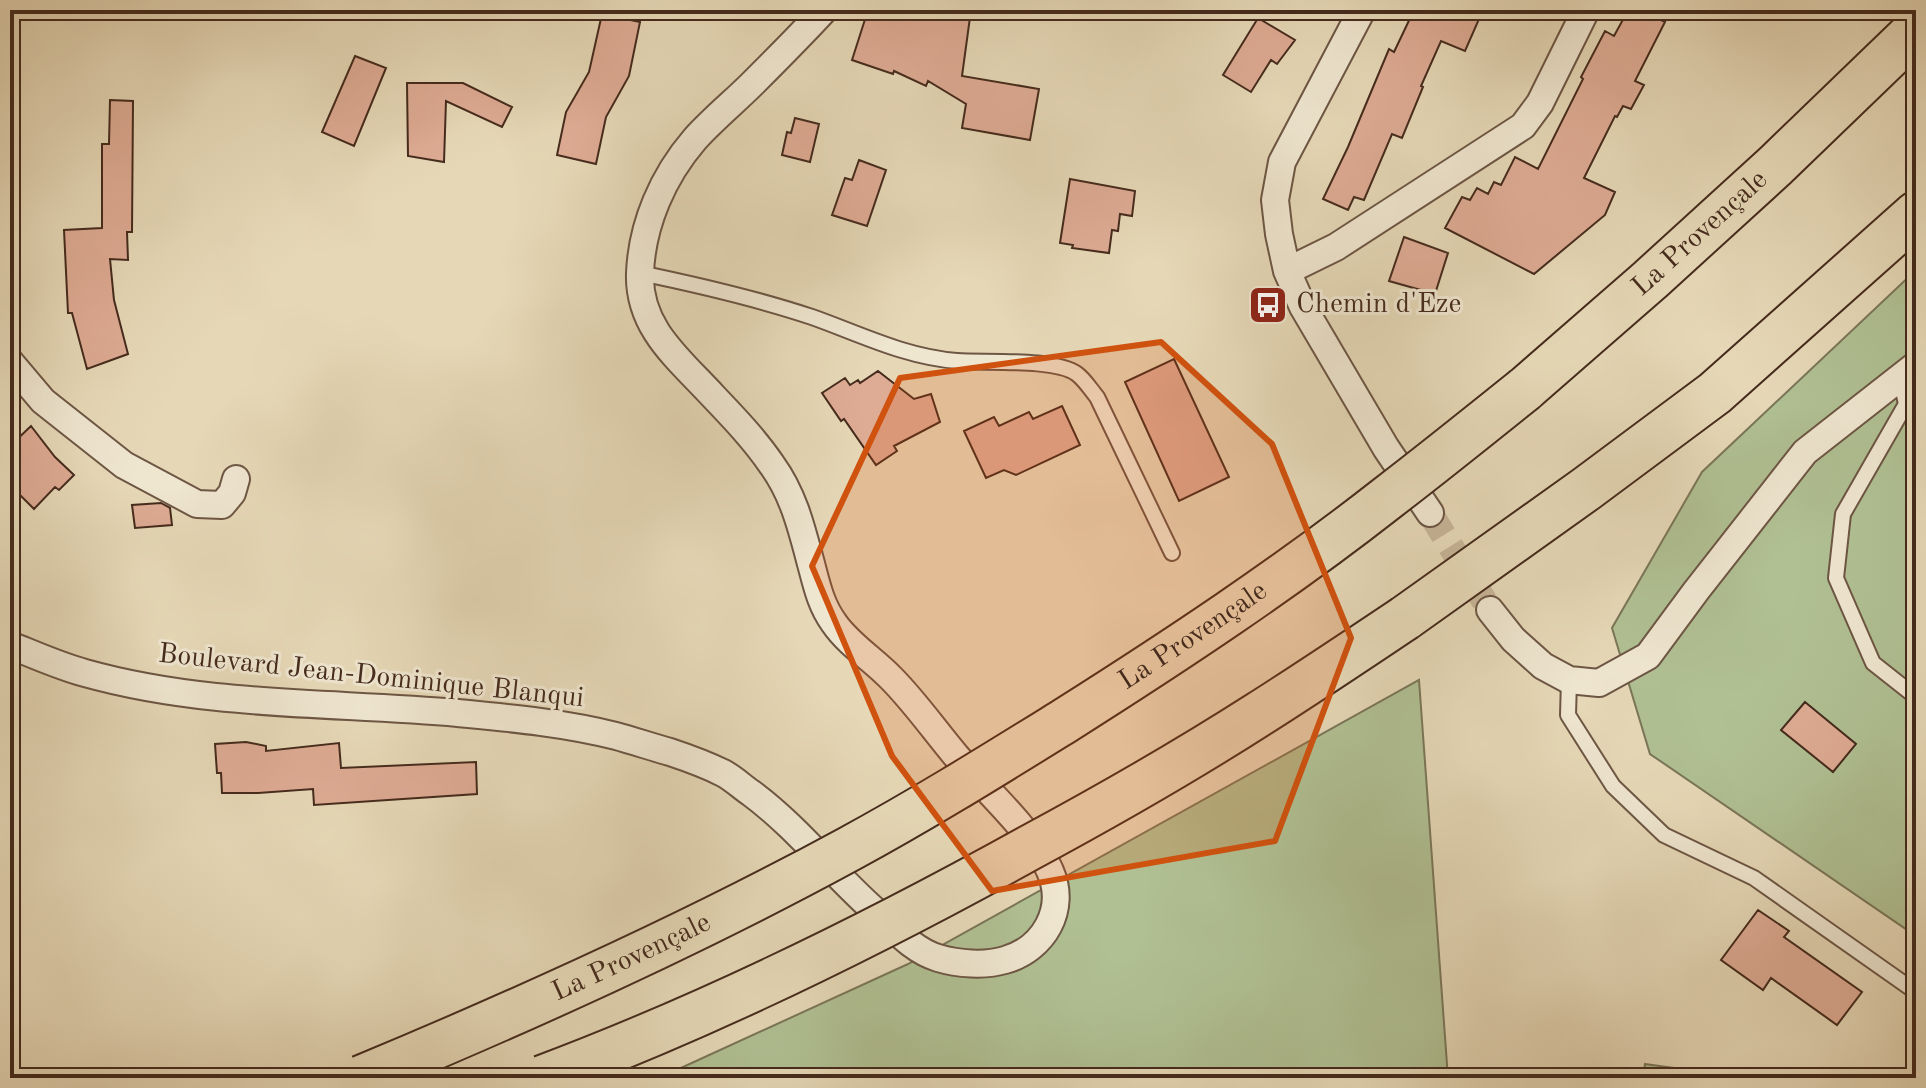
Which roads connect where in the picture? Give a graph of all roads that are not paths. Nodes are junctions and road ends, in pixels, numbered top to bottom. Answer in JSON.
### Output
{"nodes":[{"id":1,"x":824,"y":10,"type":"edge"},
{"id":2,"x":1362,"y":10,"type":"edge"},
{"id":3,"x":1586,"y":10,"type":"edge"},
{"id":4,"x":1916,"y":30,"type":"edge"},
{"id":5,"x":1916,"y":214,"type":"edge"},
{"id":6,"x":1287,"y":271,"type":"junction"},
{"id":7,"x":640,"y":273,"type":"junction"},
{"id":8,"x":10,"y":362,"type":"edge"},
{"id":9,"x":1908,"y":371,"type":"edge"},
{"id":10,"x":236,"y":479,"type":"dead end"},
{"id":11,"x":1430,"y":513,"type":"tunnel mouth"},
{"id":12,"x":1172,"y":553,"type":"dead end"},
{"id":13,"x":1490,"y":610,"type":"tunnel mouth"},
{"id":14,"x":10,"y":645,"type":"edge"},
{"id":15,"x":1569,"y":680,"type":"junction"},
{"id":16,"x":1916,"y":697,"type":"edge"},
{"id":17,"x":1916,"y":992,"type":"edge"},
{"id":18,"x":361,"y":1078,"type":"edge"},
{"id":19,"x":542,"y":1078,"type":"edge"}],
"edges":[{"from":1,"to":7,"type":"street","name":"Boulevard Jean-Dominique Blanqui"},
{"from":2,"to":6,"type":"street"},
{"from":3,"to":6,"type":"street"},
{"from":4,"to":18,"type":"highway","name":"La Provençale","bridge":true},
{"from":5,"to":19,"type":"highway","bridge":true},
{"from":6,"to":11,"type":"street"},
{"from":7,"to":12,"type":"lane"},
{"from":7,"to":14,"type":"street","name":"Boulevard Jean-Dominique Blanqui"},
{"from":8,"to":10,"type":"street"},
{"from":9,"to":15,"type":"street"},
{"from":9,"to":16,"type":"lane"},
{"from":13,"to":15,"type":"street"},
{"from":15,"to":17,"type":"lane"}]}
